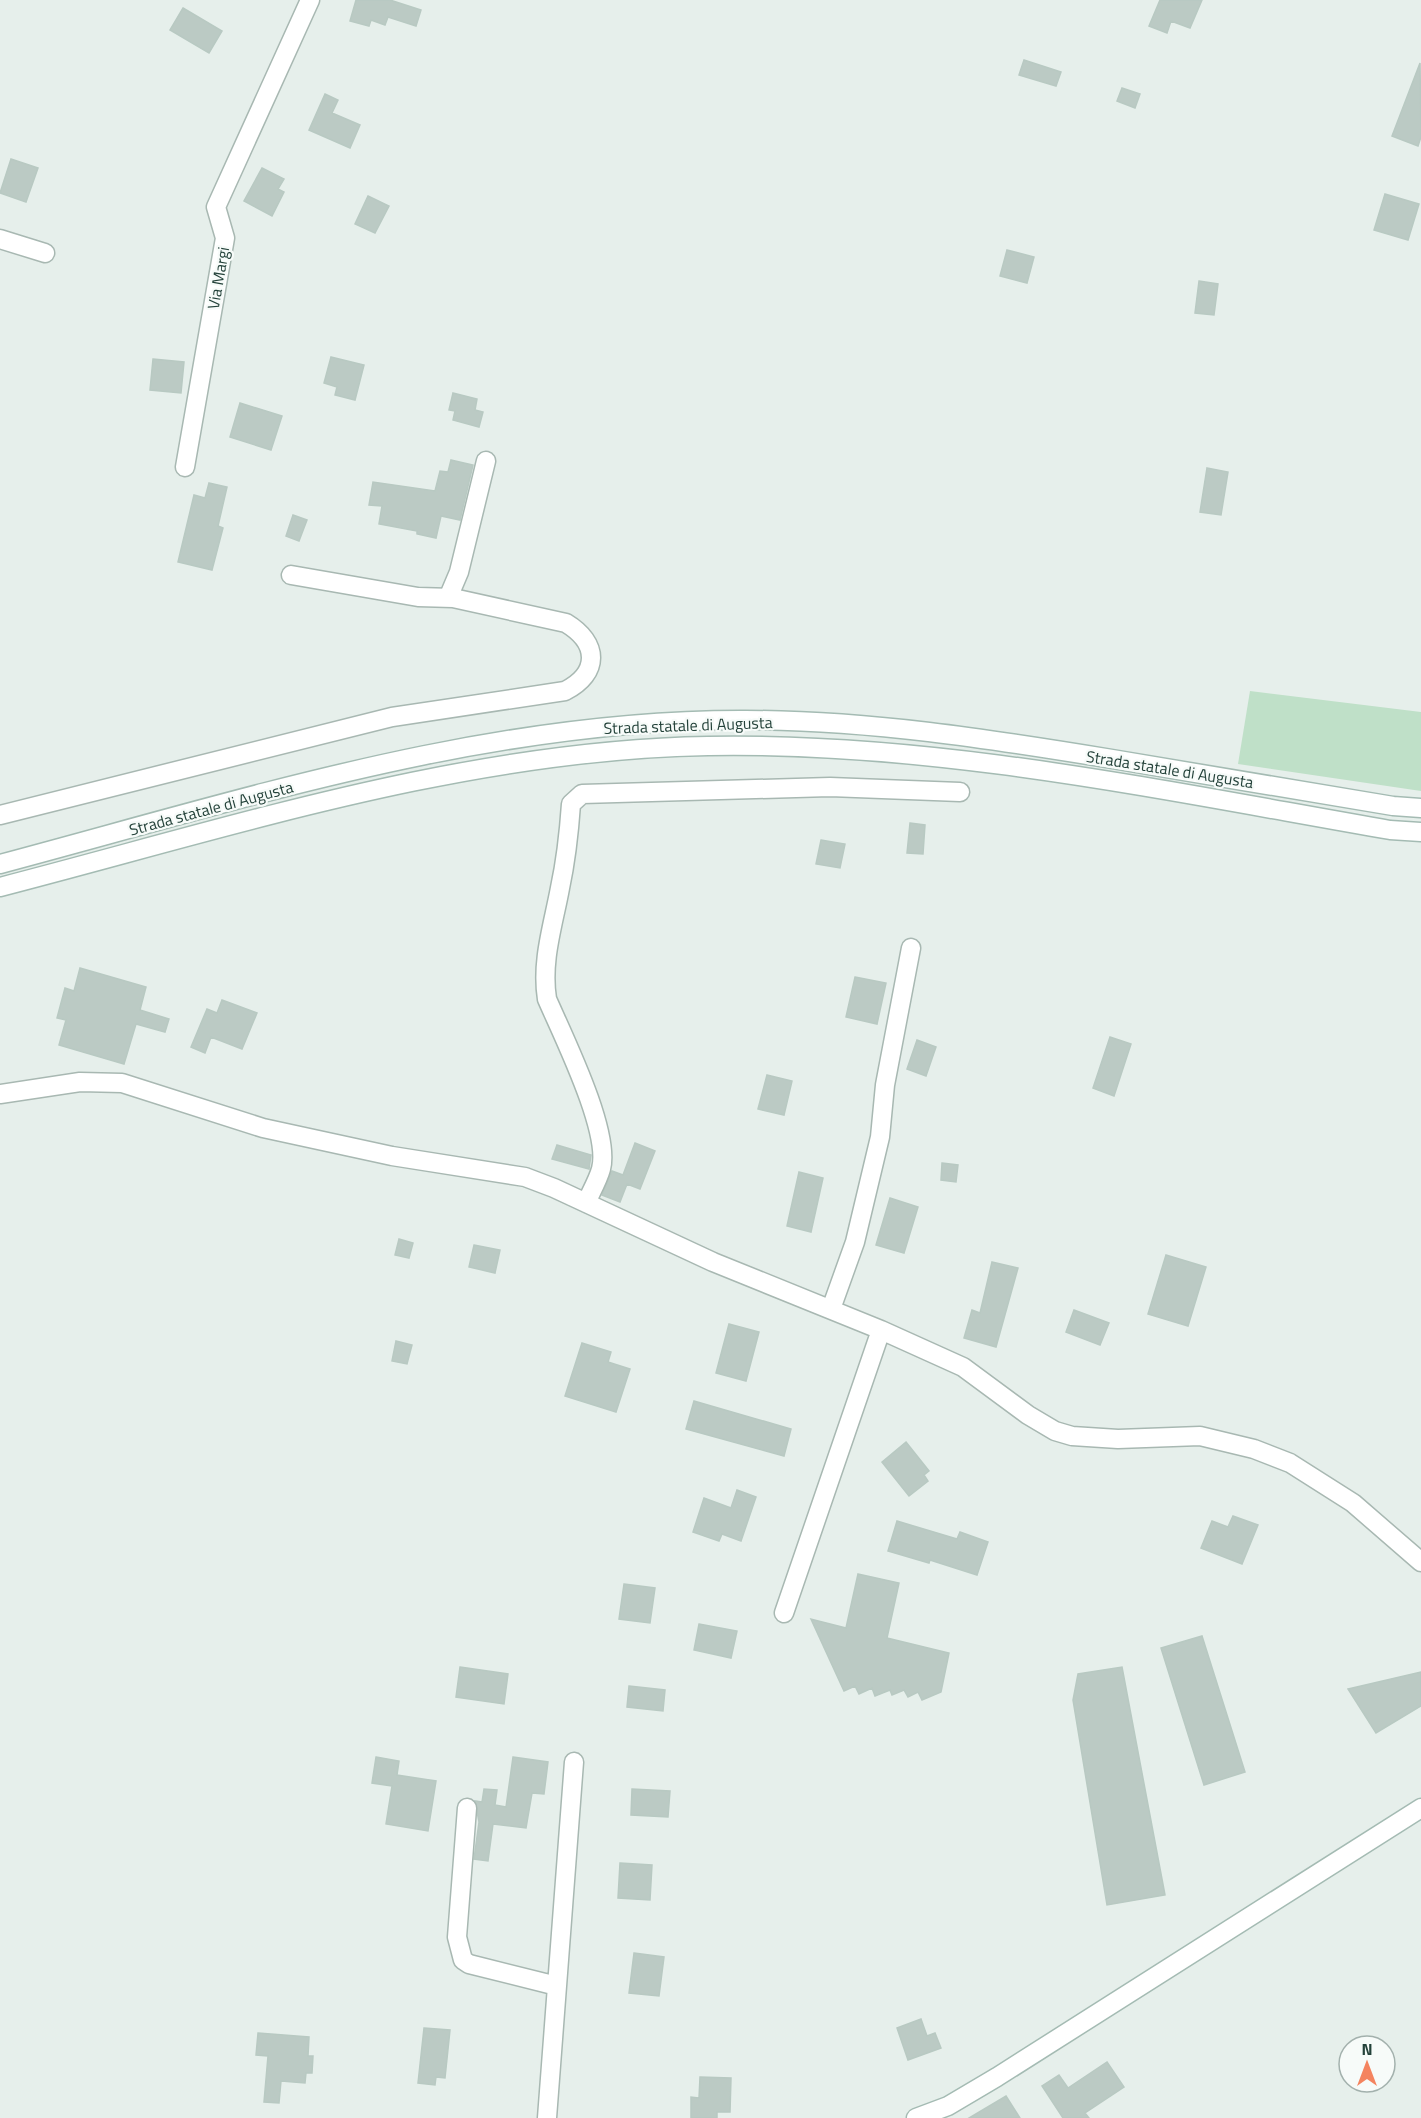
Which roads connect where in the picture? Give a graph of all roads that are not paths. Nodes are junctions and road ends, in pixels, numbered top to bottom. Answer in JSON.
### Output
{"nodes":[{"id":1,"x":310,"y":0,"type":"edge"},
{"id":2,"x":0,"y":239,"type":"edge"},
{"id":3,"x":45,"y":253,"type":"dead end"},
{"id":4,"x":486,"y":460,"type":"dead end"},
{"id":5,"x":185,"y":467,"type":"dead end"},
{"id":6,"x":291,"y":575,"type":"dead end"},
{"id":7,"x":448,"y":598,"type":"junction"},
{"id":8,"x":960,"y":792,"type":"dead end"},
{"id":9,"x":1421,"y":808,"type":"edge"},
{"id":10,"x":0,"y":815,"type":"edge"},
{"id":11,"x":1421,"y":832,"type":"edge"},
{"id":12,"x":0,"y":864,"type":"edge"},
{"id":13,"x":0,"y":888,"type":"edge"},
{"id":14,"x":911,"y":948,"type":"dead end"},
{"id":15,"x":0,"y":1094,"type":"edge"},
{"id":16,"x":586,"y":1203,"type":"junction"},
{"id":17,"x":831,"y":1309,"type":"junction"},
{"id":18,"x":881,"y":1330,"type":"junction"},
{"id":19,"x":1421,"y":1562,"type":"edge"},
{"id":20,"x":784,"y":1613,"type":"dead end"},
{"id":21,"x":574,"y":1762,"type":"dead end"},
{"id":22,"x":467,"y":1808,"type":"dead end"},
{"id":23,"x":1421,"y":1808,"type":"edge"},
{"id":24,"x":557,"y":1986,"type":"junction"},
{"id":25,"x":548,"y":2118,"type":"edge"},
{"id":26,"x":916,"y":2118,"type":"edge"}],
"edges":[{"from":1,"to":5,"type":"street","name":"Via Margi"},
{"from":2,"to":3,"type":"street"},
{"from":4,"to":7,"type":"street"},
{"from":6,"to":7,"type":"street"},
{"from":7,"to":10,"type":"street"},
{"from":8,"to":16,"type":"street"},
{"from":9,"to":12,"type":"street","name":"Strada statale di Augusta"},
{"from":11,"to":13,"type":"street","name":"Strada statale di Augusta"},
{"from":14,"to":17,"type":"street"},
{"from":15,"to":16,"type":"street"},
{"from":16,"to":17,"type":"street"},
{"from":17,"to":18,"type":"street"},
{"from":18,"to":19,"type":"street"},
{"from":18,"to":20,"type":"street"},
{"from":21,"to":24,"type":"street"},
{"from":22,"to":24,"type":"street"},
{"from":23,"to":26,"type":"street"},
{"from":24,"to":25,"type":"street"}]}
